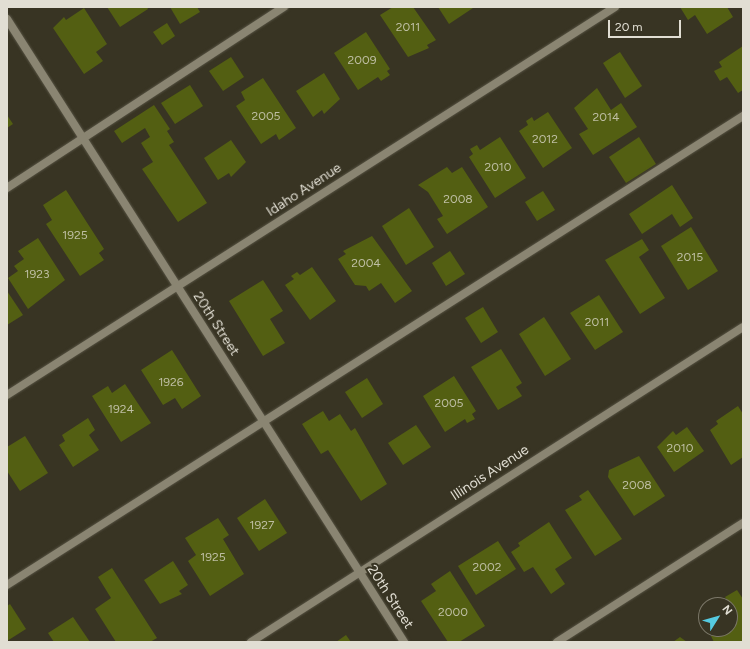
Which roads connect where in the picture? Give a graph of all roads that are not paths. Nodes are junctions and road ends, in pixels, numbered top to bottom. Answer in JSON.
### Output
{"nodes":[{"id":1,"x":284,"y":7,"type":"edge"},
{"id":2,"x":615,"y":7,"type":"edge"},
{"id":3,"x":7,"y":19,"type":"edge"},
{"id":4,"x":743,"y":116,"type":"edge"},
{"id":5,"x":83,"y":139,"type":"junction"},
{"id":6,"x":7,"y":188,"type":"edge"},
{"id":7,"x":177,"y":287,"type":"junction"},
{"id":8,"x":743,"y":327,"type":"edge"},
{"id":9,"x":7,"y":395,"type":"edge"},
{"id":10,"x":264,"y":423,"type":"junction"},
{"id":11,"x":743,"y":523,"type":"edge"},
{"id":12,"x":359,"y":572,"type":"junction"},
{"id":13,"x":7,"y":585,"type":"edge"},
{"id":14,"x":251,"y":642,"type":"edge"},
{"id":15,"x":404,"y":642,"type":"edge"},
{"id":16,"x":558,"y":642,"type":"edge"}],
"edges":[{"from":1,"to":5,"type":"street"},
{"from":2,"to":7,"type":"street","name":"Idaho Avenue"},
{"from":3,"to":5,"type":"street","name":"20th Street"},
{"from":4,"to":10,"type":"street"},
{"from":5,"to":6,"type":"street"},
{"from":5,"to":7,"type":"street","name":"20th Street"},
{"from":7,"to":9,"type":"street","name":"Idaho Avenue"},
{"from":7,"to":10,"type":"street","name":"20th Street"},
{"from":8,"to":12,"type":"street","name":"Illinois Avenue"},
{"from":10,"to":12,"type":"street","name":"20th Street"},
{"from":10,"to":13,"type":"street"},
{"from":11,"to":16,"type":"street"},
{"from":12,"to":14,"type":"street","name":"Illinois Avenue"},
{"from":12,"to":15,"type":"street","name":"20th Street"}]}
